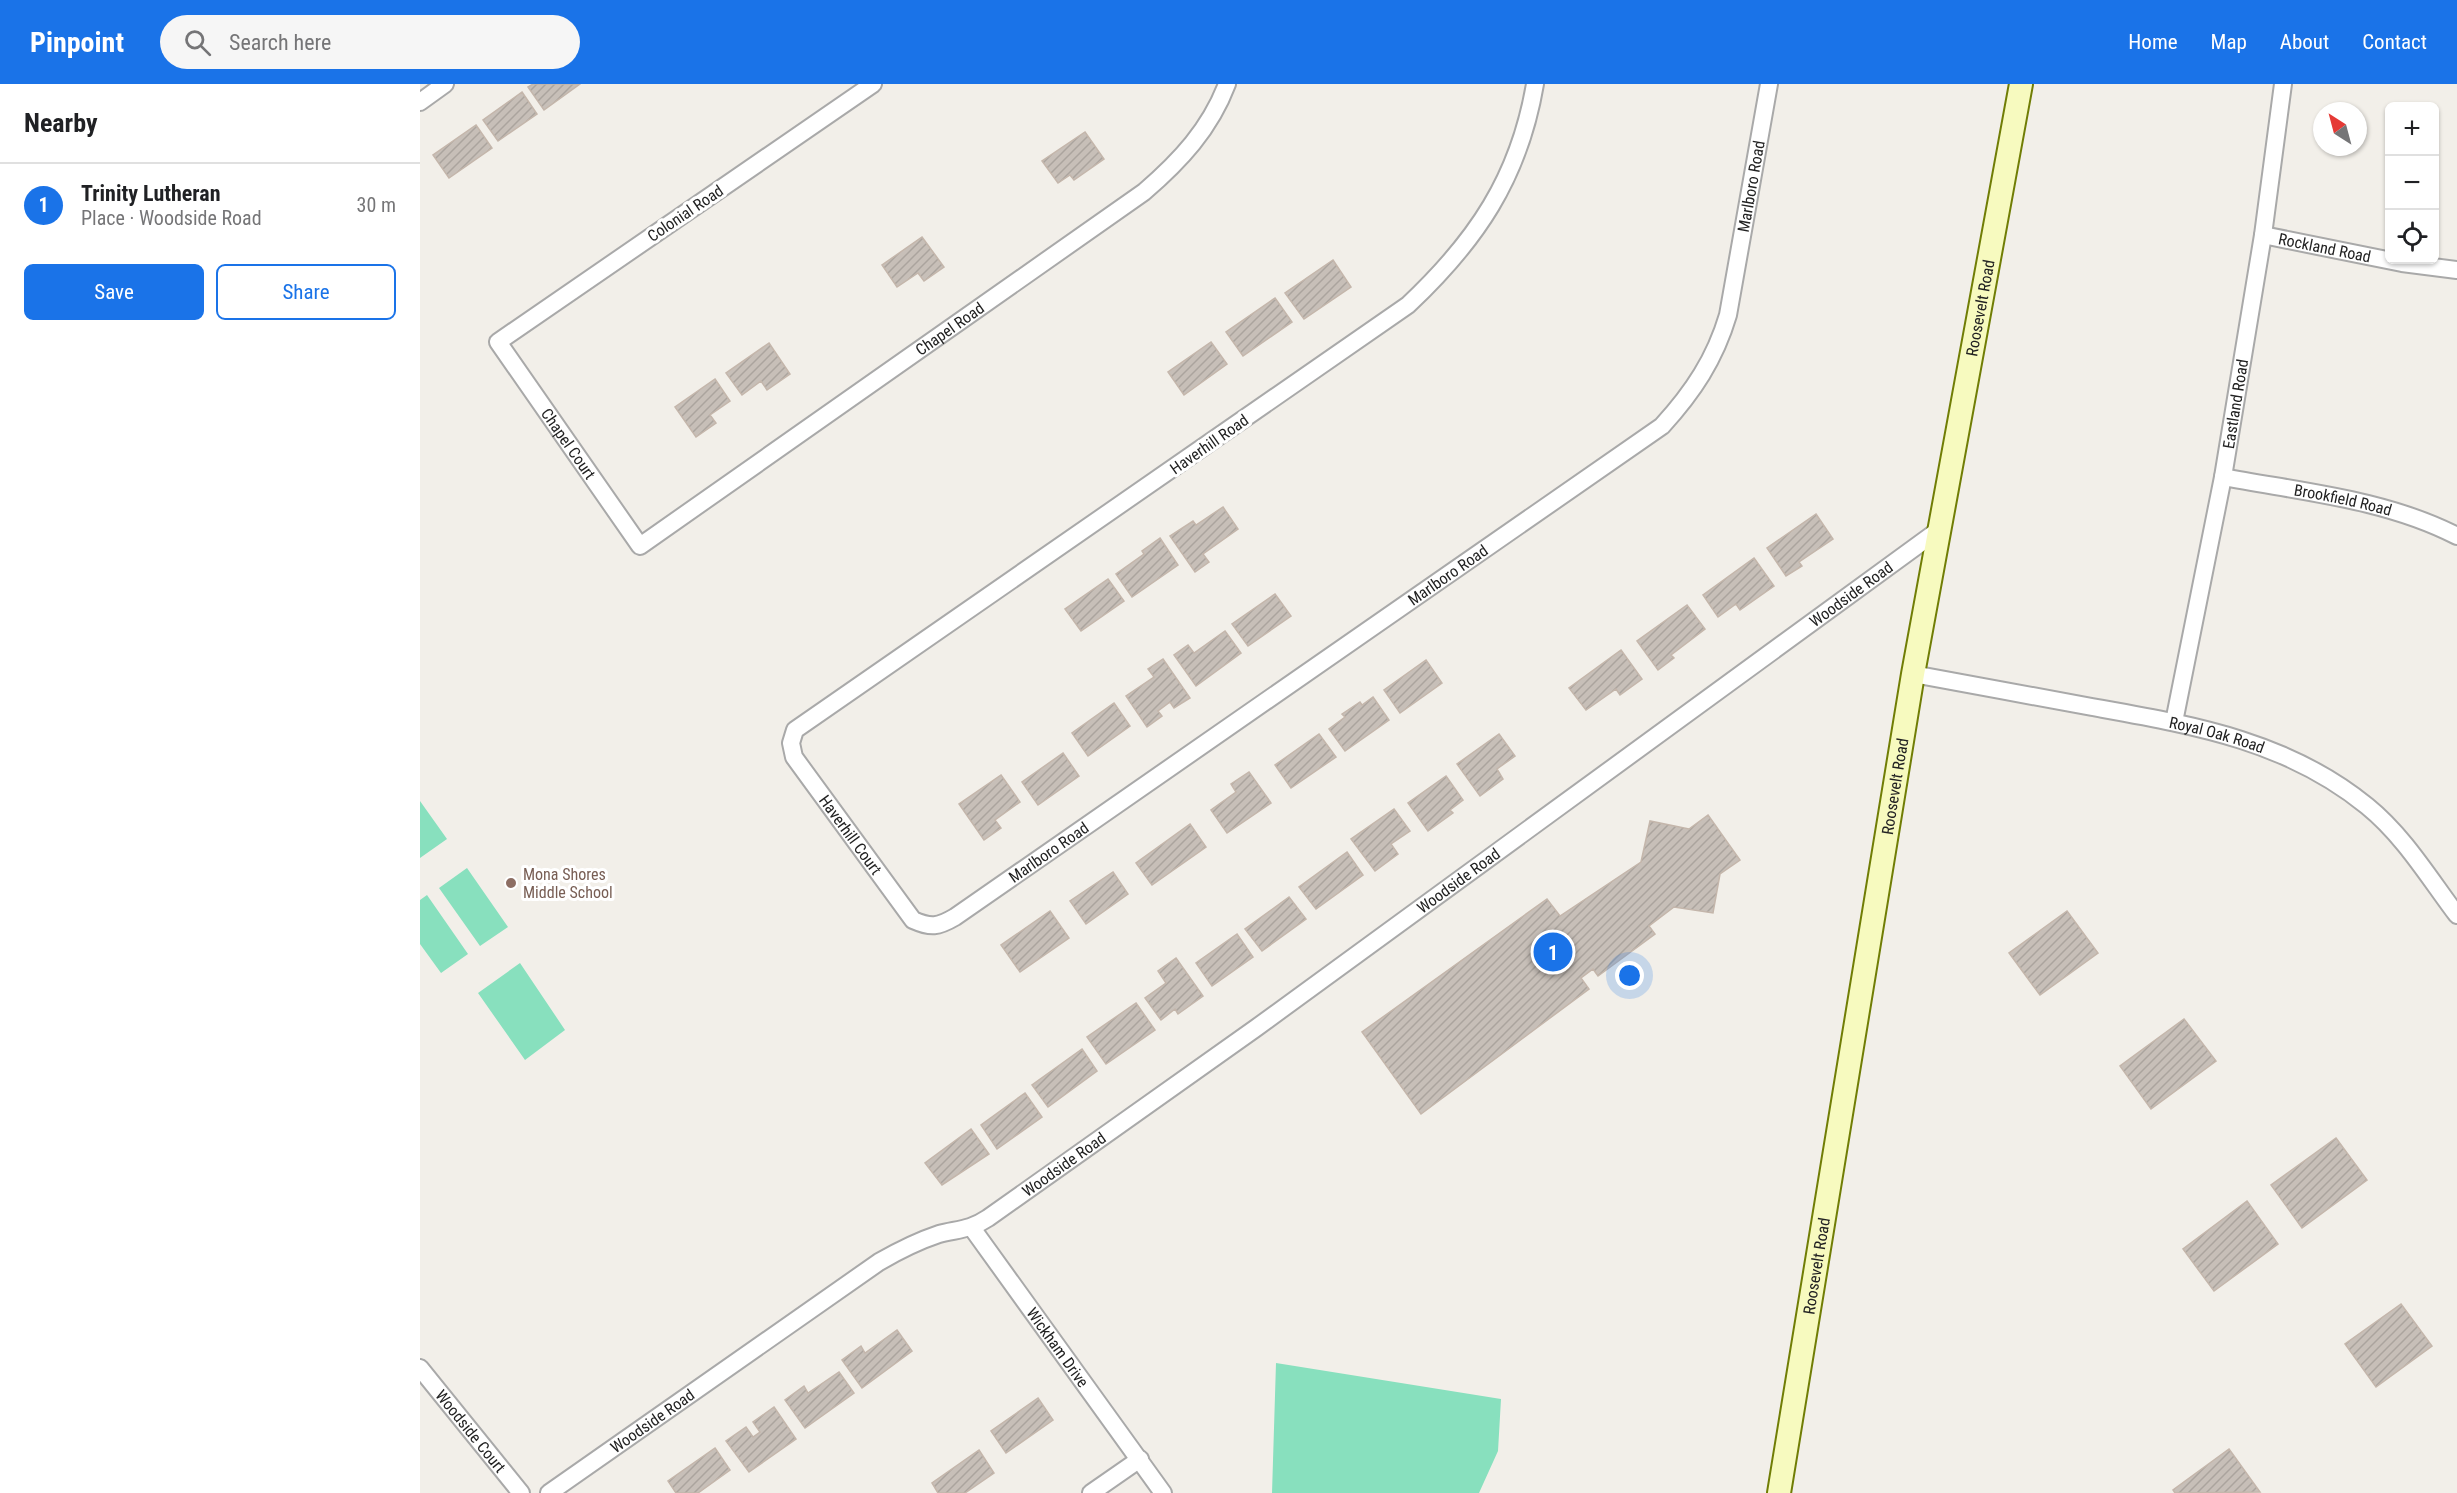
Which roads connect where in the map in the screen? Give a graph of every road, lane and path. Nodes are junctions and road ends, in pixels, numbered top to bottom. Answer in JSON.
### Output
{"nodes":[{"id":1,"x":445,"y":84,"type":"edge"},
{"id":2,"x":873,"y":84,"type":"edge"},
{"id":3,"x":1227,"y":84,"type":"edge"},
{"id":4,"x":1535,"y":84,"type":"edge"},
{"id":5,"x":1769,"y":84,"type":"edge"},
{"id":6,"x":2020,"y":84,"type":"edge"},
{"id":7,"x":2283,"y":84,"type":"edge"},
{"id":8,"x":420,"y":102,"type":"edge"},
{"id":9,"x":2263,"y":235,"type":"junction"},
{"id":10,"x":2457,"y":270,"type":"edge"},
{"id":11,"x":498,"y":342,"type":"joint"},
{"id":12,"x":2223,"y":477,"type":"junction"},
{"id":13,"x":1940,"y":529,"type":"junction"},
{"id":14,"x":2457,"y":536,"type":"edge"},
{"id":15,"x":640,"y":546,"type":"joint"},
{"id":16,"x":1913,"y":674,"type":"junction"},
{"id":17,"x":2174,"y":722,"type":"junction"},
{"id":18,"x":795,"y":730,"type":"joint"},
{"id":19,"x":2457,"y":915,"type":"edge"},
{"id":20,"x":930,"y":928,"type":"joint"},
{"id":21,"x":972,"y":1228,"type":"junction"},
{"id":22,"x":420,"y":1368,"type":"edge"},
{"id":23,"x":1140,"y":1459,"type":"junction"},
{"id":24,"x":521,"y":1493,"type":"edge"},
{"id":25,"x":549,"y":1493,"type":"edge"},
{"id":26,"x":1091,"y":1493,"type":"edge"},
{"id":27,"x":1163,"y":1493,"type":"edge"},
{"id":28,"x":1779,"y":1493,"type":"edge"}],
"edges":[{"from":1,"to":8,"type":"street"},
{"from":2,"to":11,"type":"street","name":"Colonial Road"},
{"from":3,"to":15,"type":"street","name":"Chapel Road"},
{"from":4,"to":18,"type":"street","name":"Haverhill Road"},
{"from":5,"to":20,"type":"street","name":"Marlboro Road"},
{"from":6,"to":13,"type":"street","name":"Roosevelt Road"},
{"from":7,"to":9,"type":"street","name":"Eastland Road"},
{"from":9,"to":10,"type":"street","name":"Rockland Road"},
{"from":9,"to":12,"type":"street","name":"Eastland Road"},
{"from":11,"to":15,"type":"street","name":"Chapel Court"},
{"from":12,"to":14,"type":"street","name":"Brookfield Road"},
{"from":12,"to":17,"type":"street","name":"Eastland Road"},
{"from":13,"to":16,"type":"street","name":"Roosevelt Road"},
{"from":13,"to":21,"type":"street","name":"Woodside Road"},
{"from":16,"to":17,"type":"street","name":"Royal Oak Road"},
{"from":16,"to":28,"type":"street","name":"Roosevelt Road"},
{"from":17,"to":19,"type":"street","name":"Royal Oak Road"},
{"from":18,"to":20,"type":"street","name":"Haverhill Court"},
{"from":21,"to":23,"type":"street","name":"Wickham Drive"},
{"from":21,"to":25,"type":"street","name":"Woodside Road"},
{"from":22,"to":24,"type":"street","name":"Woodside Court"},
{"from":23,"to":26,"type":"street"},
{"from":23,"to":27,"type":"street","name":"Wickham Drive"}]}
